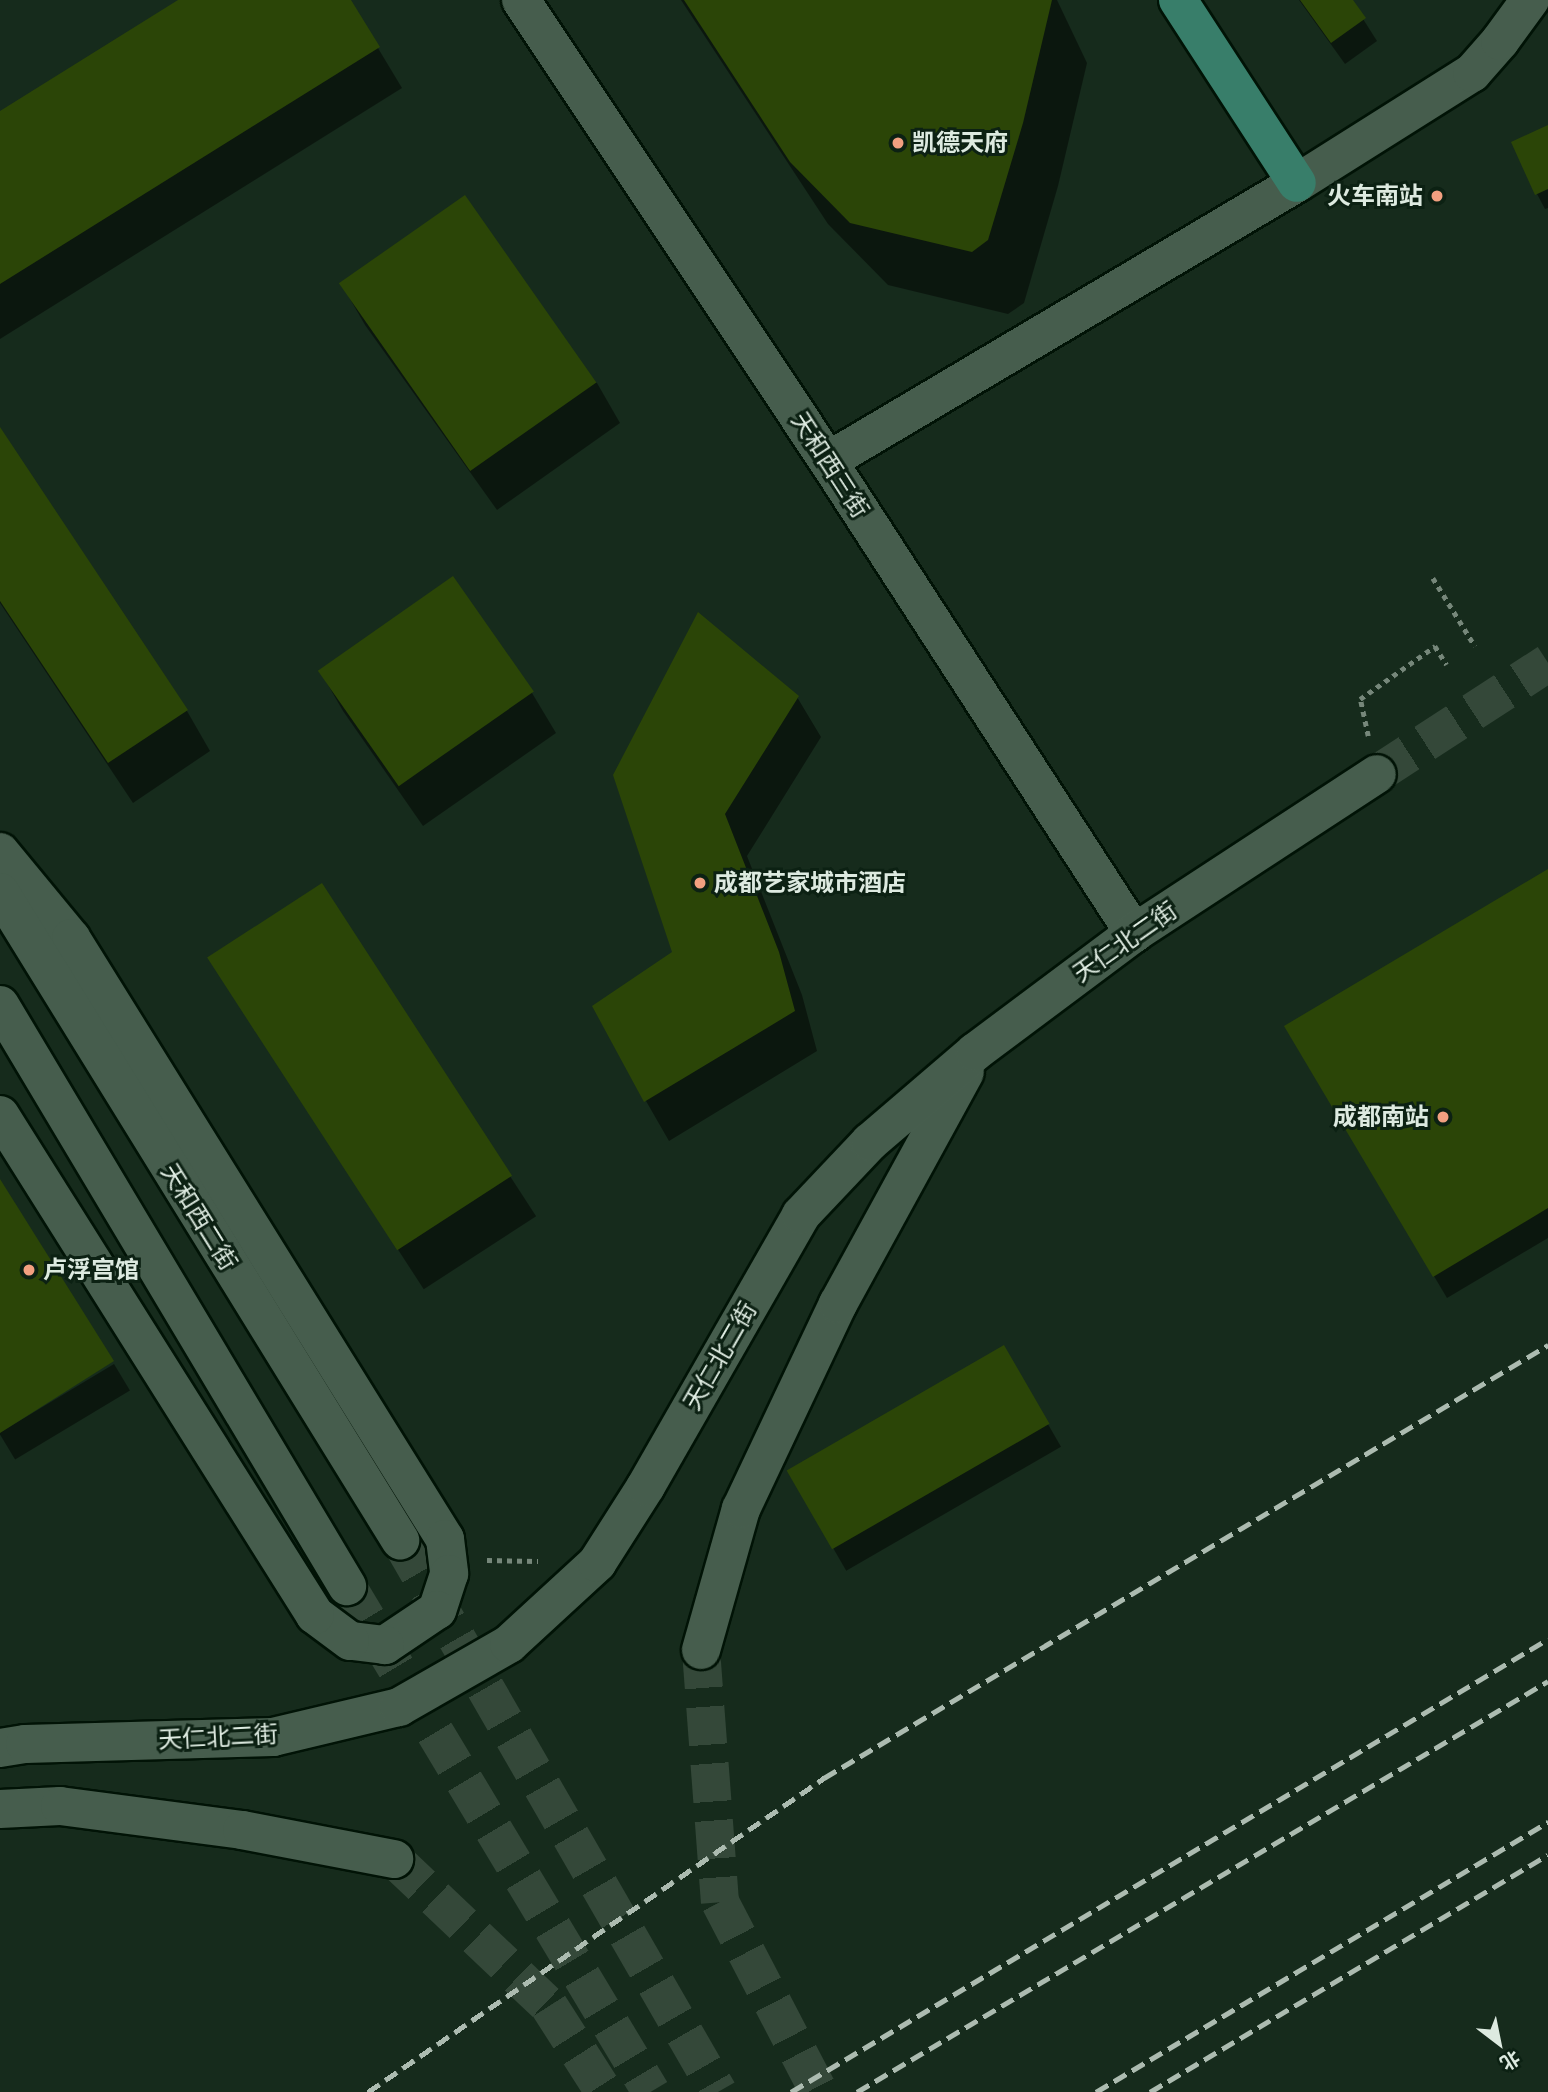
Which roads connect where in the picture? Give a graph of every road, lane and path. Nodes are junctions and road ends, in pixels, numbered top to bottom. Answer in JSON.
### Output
{"nodes":[{"id":1,"x":521,"y":0,"type":"edge"},
{"id":2,"x":1178,"y":0,"type":"edge"},
{"id":3,"x":1530,"y":0,"type":"edge"},
{"id":4,"x":1297,"y":183,"type":"junction"},
{"id":5,"x":828,"y":461,"type":"junction"},
{"id":6,"x":1433,"y":578,"type":"dead end"},
{"id":7,"x":1475,"y":646,"type":"dead end"},
{"id":8,"x":1447,"y":664,"type":"dead end"},
{"id":9,"x":1377,"y":774,"type":"joint"},
{"id":10,"x":0,"y":852,"type":"edge"},
{"id":11,"x":0,"y":892,"type":"edge"},
{"id":12,"x":1134,"y":933,"type":"junction"},
{"id":13,"x":0,"y":1005,"type":"edge"},
{"id":14,"x":975,"y":1052,"type":"junction"},
{"id":15,"x":0,"y":1115,"type":"edge"},
{"id":16,"x":400,"y":1540,"type":"tunnel mouth"},
{"id":17,"x":448,"y":1558,"type":"junction"},
{"id":18,"x":597,"y":1563,"type":"junction"},
{"id":19,"x":347,"y":1586,"type":"tunnel mouth"},
{"id":20,"x":701,"y":1650,"type":"tunnel mouth"},
{"id":21,"x":0,"y":1748,"type":"edge"},
{"id":22,"x":0,"y":1809,"type":"edge"},
{"id":23,"x":394,"y":1859,"type":"tunnel mouth"}],
"edges":[{"from":1,"to":5,"type":"street","name":"天和西三街"},
{"from":2,"to":4,"type":"main road"},
{"from":3,"to":4,"type":"street"},
{"from":4,"to":5,"type":"street"},
{"from":5,"to":12,"type":"street","name":"天和西三街"},
{"from":6,"to":7,"type":"path"},
{"from":8,"to":9,"type":"path"},
{"from":9,"to":12,"type":"street","name":"天仁北二街"},
{"from":10,"to":17,"type":"street"},
{"from":11,"to":16,"type":"street","name":"天和西二街"},
{"from":12,"to":14,"type":"street","name":"天仁北二街"},
{"from":13,"to":19,"type":"street"},
{"from":14,"to":18,"type":"street","name":"天仁北二街"},
{"from":14,"to":20,"type":"street"},
{"from":15,"to":17,"type":"street"},
{"from":17,"to":18,"type":"path"},
{"from":18,"to":21,"type":"street","name":"天仁北二街"},
{"from":22,"to":23,"type":"street"}]}
